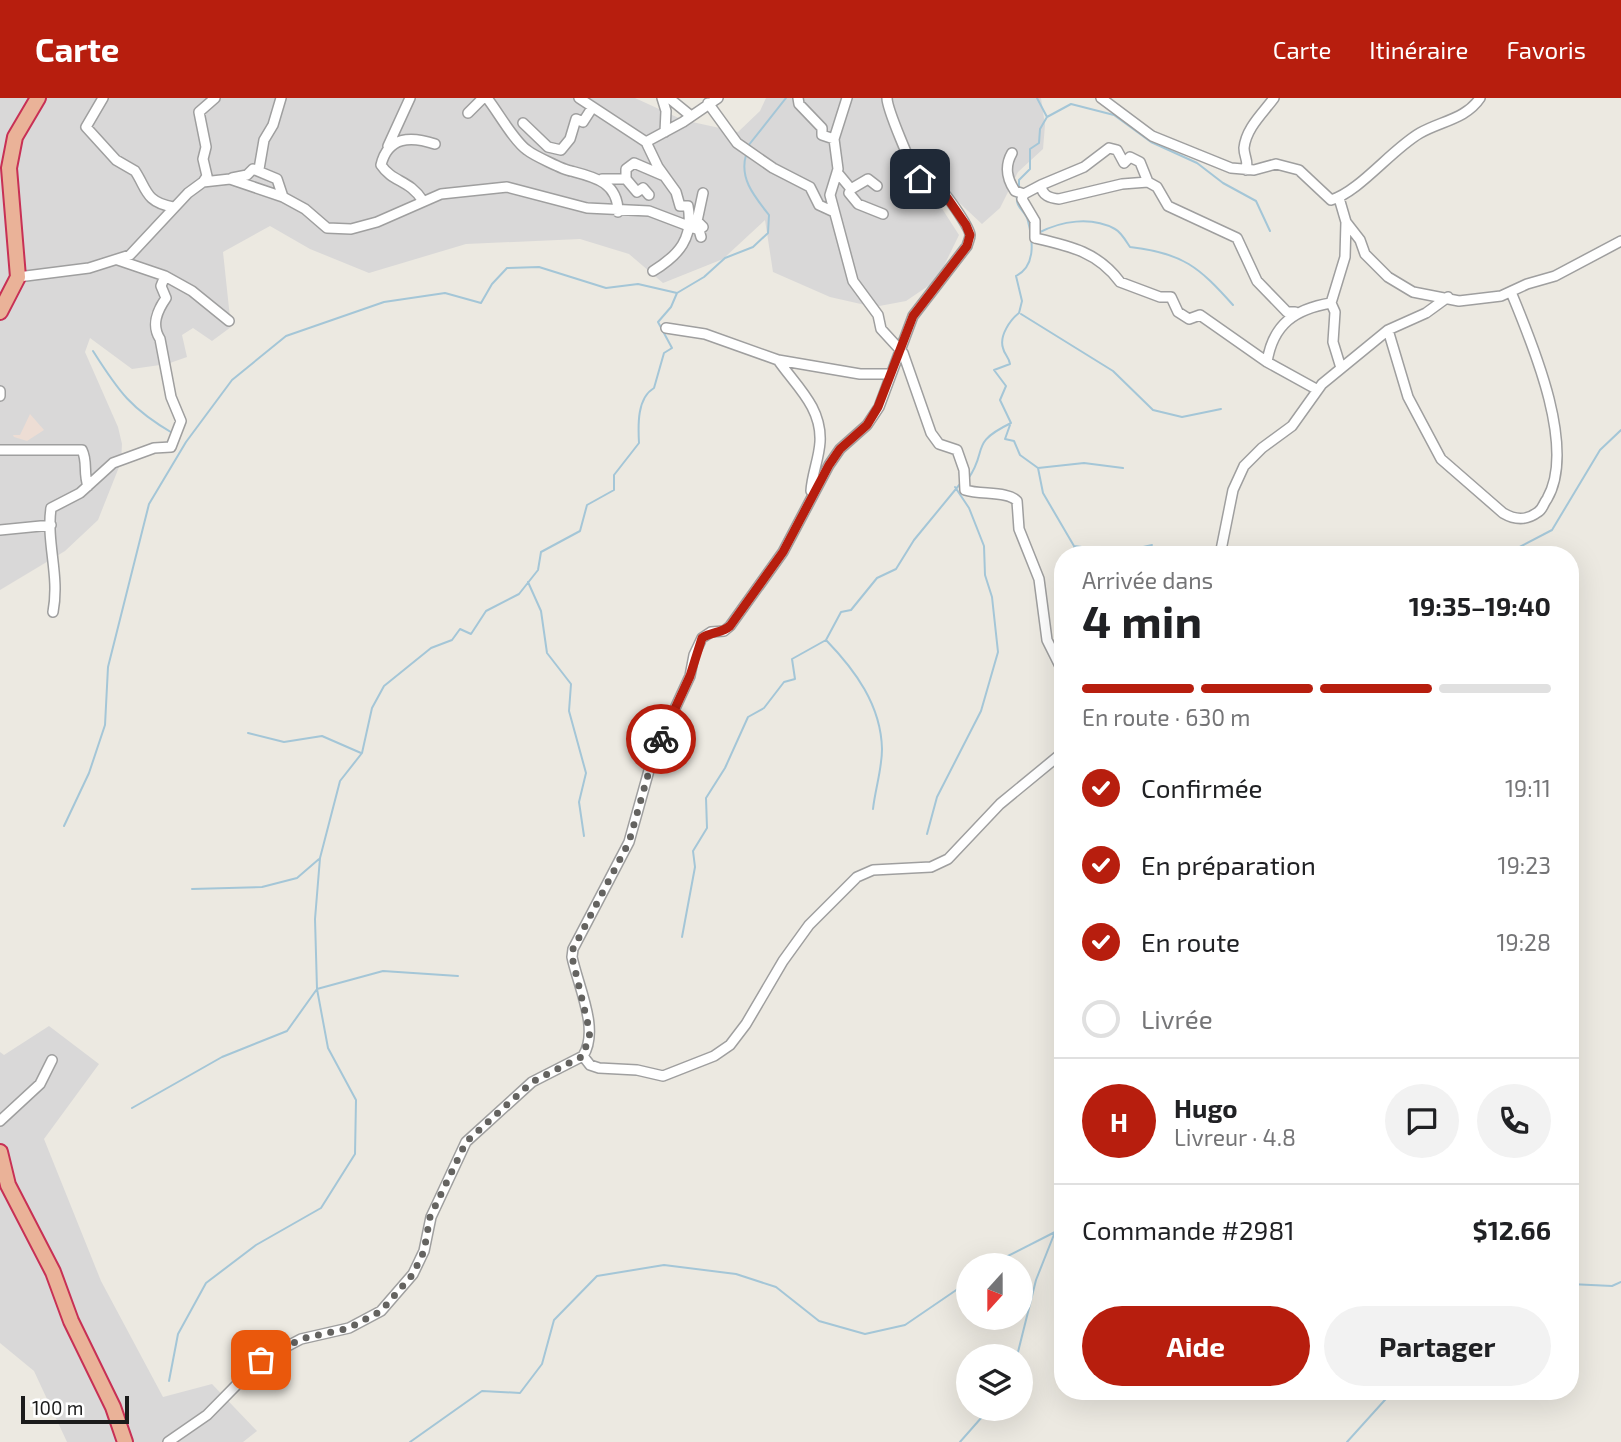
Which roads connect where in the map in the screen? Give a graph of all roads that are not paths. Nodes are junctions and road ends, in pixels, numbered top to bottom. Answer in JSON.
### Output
{"nodes":[{"id":1,"x":38,"y":98,"type":"edge"},
{"id":2,"x":215,"y":98,"type":"edge"},
{"id":3,"x":281,"y":98,"type":"edge"},
{"id":4,"x":410,"y":98,"type":"edge"},
{"id":5,"x":485,"y":98,"type":"edge"},
{"id":6,"x":579,"y":98,"type":"edge"},
{"id":7,"x":662,"y":98,"type":"edge"},
{"id":8,"x":669,"y":98,"type":"edge"},
{"id":9,"x":718,"y":98,"type":"edge"},
{"id":10,"x":798,"y":98,"type":"edge"},
{"id":11,"x":848,"y":98,"type":"edge"},
{"id":12,"x":887,"y":98,"type":"edge"},
{"id":13,"x":1101,"y":98,"type":"edge"},
{"id":14,"x":1274,"y":98,"type":"edge"},
{"id":15,"x":1480,"y":98,"type":"edge"},
{"id":16,"x":101,"y":99,"type":"edge"},
{"id":17,"x":709,"y":103,"type":"junction"},
{"id":18,"x":592,"y":108,"type":"junction"},
{"id":19,"x":468,"y":113,"type":"dead end"},
{"id":20,"x":691,"y":116,"type":"junction"},
{"id":21,"x":523,"y":123,"type":"dead end"},
{"id":22,"x":665,"y":132,"type":"junction"},
{"id":23,"x":834,"y":139,"type":"junction"},
{"id":24,"x":646,"y":142,"type":"junction"},
{"id":25,"x":435,"y":144,"type":"dead end"},
{"id":26,"x":386,"y":150,"type":"junction"},
{"id":27,"x":1012,"y":153,"type":"dead end"},
{"id":28,"x":4,"y":167,"type":"edge"},
{"id":29,"x":259,"y":169,"type":"junction"},
{"id":30,"x":1246,"y":170,"type":"junction"},
{"id":31,"x":837,"y":172,"type":"junction"},
{"id":32,"x":230,"y":178,"type":"junction"},
{"id":33,"x":667,"y":178,"type":"junction"},
{"id":34,"x":601,"y":179,"type":"junction"},
{"id":35,"x":626,"y":179,"type":"junction"},
{"id":36,"x":203,"y":182,"type":"junction"},
{"id":37,"x":1148,"y":182,"type":"junction"},
{"id":38,"x":1041,"y":185,"type":"junction"},
{"id":39,"x":877,"y":186,"type":"dead end"},
{"id":40,"x":851,"y":189,"type":"junction"},
{"id":41,"x":703,"y":192,"type":"dead end"},
{"id":42,"x":1024,"y":194,"type":"junction"},
{"id":43,"x":649,"y":195,"type":"dead end"},
{"id":44,"x":283,"y":197,"type":"junction"},
{"id":45,"x":1339,"y":198,"type":"junction"},
{"id":46,"x":423,"y":201,"type":"junction"},
{"id":47,"x":173,"y":207,"type":"junction"},
{"id":48,"x":832,"y":211,"type":"junction"},
{"id":49,"x":618,"y":212,"type":"junction"},
{"id":50,"x":883,"y":214,"type":"dead end"},
{"id":51,"x":1346,"y":222,"type":"junction"},
{"id":52,"x":688,"y":226,"type":"junction"},
{"id":53,"x":1621,"y":242,"type":"edge"},
{"id":54,"x":118,"y":260,"type":"junction"},
{"id":55,"x":653,"y":271,"type":"dead end"},
{"id":56,"x":166,"y":276,"type":"junction"},
{"id":57,"x":18,"y":277,"type":"junction"},
{"id":58,"x":1511,"y":292,"type":"junction"},
{"id":59,"x":1448,"y":297,"type":"junction"},
{"id":60,"x":1331,"y":303,"type":"junction"},
{"id":61,"x":0,"y":312,"type":"edge"},
{"id":62,"x":1295,"y":312,"type":"junction"},
{"id":63,"x":229,"y":321,"type":"dead end"},
{"id":64,"x":666,"y":328,"type":"dead end"},
{"id":65,"x":1388,"y":330,"type":"junction"},
{"id":66,"x":898,"y":349,"type":"junction"},
{"id":67,"x":778,"y":360,"type":"junction"},
{"id":68,"x":1267,"y":362,"type":"junction"},
{"id":69,"x":1341,"y":368,"type":"junction"},
{"id":70,"x":890,"y":374,"type":"junction"},
{"id":71,"x":1316,"y":389,"type":"junction"},
{"id":72,"x":0,"y":450,"type":"edge"},
{"id":73,"x":88,"y":486,"type":"junction"},
{"id":74,"x":811,"y":497,"type":"junction"},
{"id":75,"x":51,"y":525,"type":"junction"},
{"id":76,"x":0,"y":530,"type":"edge"},
{"id":77,"x":1222,"y":546,"type":"edge"},
{"id":78,"x":53,"y":612,"type":"dead end"},
{"id":79,"x":1054,"y":654,"type":"edge"},
{"id":80,"x":1054,"y":759,"type":"edge"},
{"id":81,"x":583,"y":1056,"type":"junction"},
{"id":82,"x":52,"y":1060,"type":"dead end"},
{"id":83,"x":0,"y":1121,"type":"edge"},
{"id":84,"x":0,"y":1152,"type":"edge"},
{"id":85,"x":125,"y":1442,"type":"edge"},
{"id":86,"x":168,"y":1442,"type":"edge"}],
"edges":[{"from":1,"to":28,"type":"highway"},
{"from":2,"to":36,"type":"street"},
{"from":3,"to":29,"type":"street"},
{"from":4,"to":26,"type":"street"},
{"from":5,"to":19,"type":"street"},
{"from":5,"to":34,"type":"street"},
{"from":6,"to":18,"type":"street"},
{"from":7,"to":22,"type":"street"},
{"from":8,"to":20,"type":"street"},
{"from":9,"to":17,"type":"street"},
{"from":10,"to":23,"type":"street"},
{"from":11,"to":23,"type":"street"},
{"from":12,"to":66,"type":"street"},
{"from":13,"to":30,"type":"street"},
{"from":14,"to":30,"type":"street"},
{"from":15,"to":45,"type":"street"},
{"from":16,"to":47,"type":"street"},
{"from":17,"to":20,"type":"street"},
{"from":17,"to":48,"type":"street"},
{"from":18,"to":21,"type":"street"},
{"from":18,"to":24,"type":"street"},
{"from":20,"to":22,"type":"street"},
{"from":22,"to":24,"type":"street"},
{"from":23,"to":31,"type":"street"},
{"from":24,"to":33,"type":"street"},
{"from":25,"to":26,"type":"street"},
{"from":26,"to":46,"type":"street"},
{"from":27,"to":42,"type":"street"},
{"from":28,"to":57,"type":"highway"},
{"from":29,"to":32,"type":"street"},
{"from":29,"to":44,"type":"street"},
{"from":30,"to":45,"type":"street"},
{"from":31,"to":40,"type":"street"},
{"from":31,"to":48,"type":"street"},
{"from":32,"to":36,"type":"street"},
{"from":32,"to":44,"type":"street"},
{"from":33,"to":35,"type":"street"},
{"from":33,"to":52,"type":"street"},
{"from":34,"to":35,"type":"street"},
{"from":34,"to":49,"type":"street"},
{"from":35,"to":43,"type":"street"},
{"from":36,"to":47,"type":"street"},
{"from":37,"to":38,"type":"street"},
{"from":37,"to":38,"type":"street"},
{"from":37,"to":62,"type":"street"},
{"from":38,"to":42,"type":"street"},
{"from":39,"to":40,"type":"street"},
{"from":40,"to":50,"type":"street"},
{"from":41,"to":52,"type":"street"},
{"from":42,"to":68,"type":"street"},
{"from":44,"to":46,"type":"street"},
{"from":45,"to":51,"type":"street"},
{"from":46,"to":49,"type":"street"},
{"from":47,"to":54,"type":"street"},
{"from":48,"to":66,"type":"street"},
{"from":49,"to":52,"type":"street"},
{"from":51,"to":59,"type":"street"},
{"from":51,"to":60,"type":"street"},
{"from":52,"to":55,"type":"street"},
{"from":53,"to":58,"type":"street"},
{"from":54,"to":56,"type":"street"},
{"from":54,"to":57,"type":"street"},
{"from":56,"to":63,"type":"street"},
{"from":56,"to":73,"type":"street"},
{"from":57,"to":61,"type":"highway"},
{"from":58,"to":59,"type":"street"},
{"from":58,"to":65,"type":"street"},
{"from":59,"to":65,"type":"street"},
{"from":60,"to":62,"type":"street"},
{"from":60,"to":69,"type":"street"},
{"from":62,"to":68,"type":"street"},
{"from":64,"to":67,"type":"street"},
{"from":65,"to":69,"type":"street"},
{"from":66,"to":70,"type":"street"},
{"from":66,"to":79,"type":"street"},
{"from":67,"to":70,"type":"street"},
{"from":67,"to":74,"type":"street"},
{"from":68,"to":71,"type":"street"},
{"from":69,"to":71,"type":"street"},
{"from":70,"to":74,"type":"street"},
{"from":71,"to":77,"type":"street"},
{"from":72,"to":73,"type":"street"},
{"from":73,"to":75,"type":"street"},
{"from":74,"to":81,"type":"street"},
{"from":75,"to":76,"type":"street"},
{"from":75,"to":78,"type":"street"},
{"from":80,"to":81,"type":"street"},
{"from":81,"to":86,"type":"street"},
{"from":82,"to":83,"type":"street"},
{"from":84,"to":85,"type":"highway"}]}
